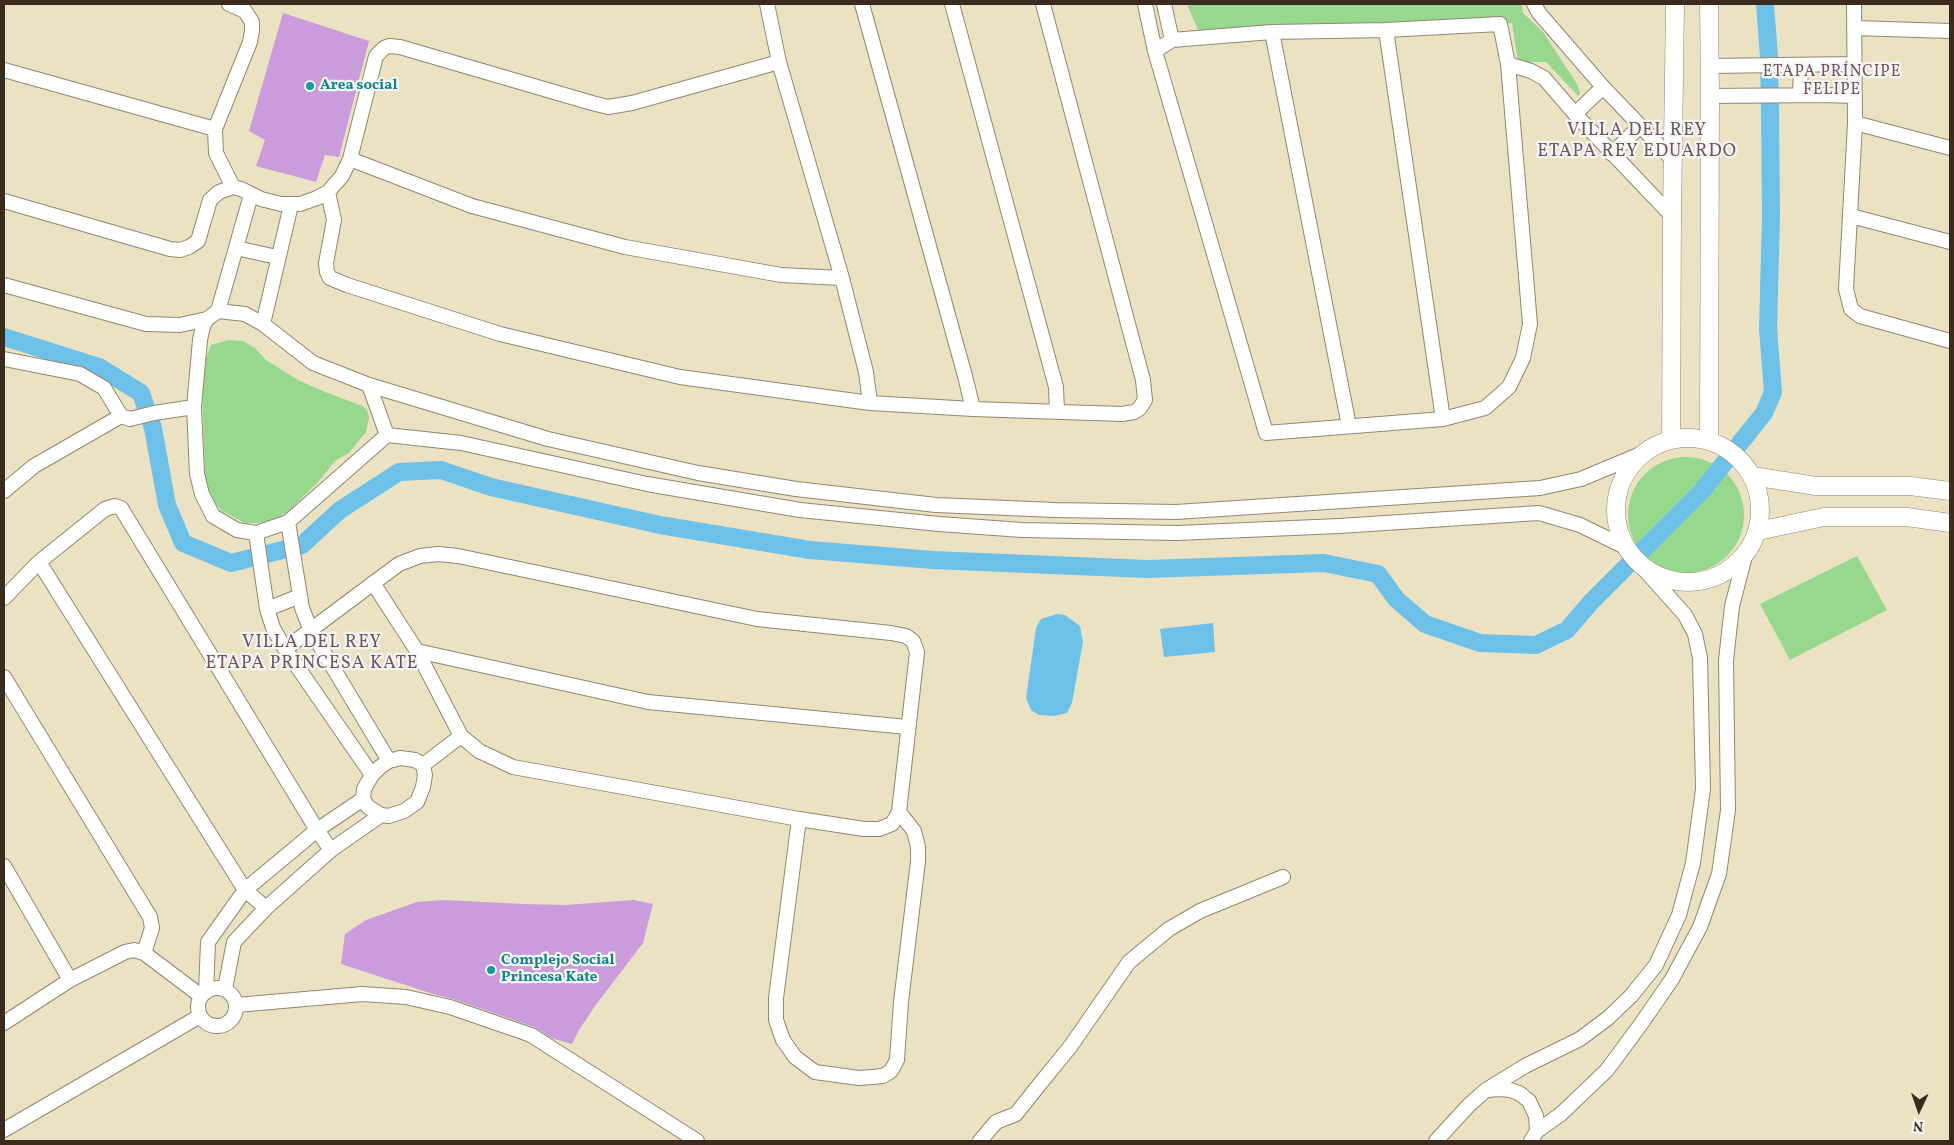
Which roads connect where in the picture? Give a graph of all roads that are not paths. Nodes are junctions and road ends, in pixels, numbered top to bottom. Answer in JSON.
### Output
{"nodes":[{"id":1,"x":229,"y":4,"type":"edge"},
{"id":2,"x":767,"y":4,"type":"edge"},
{"id":3,"x":862,"y":4,"type":"edge"},
{"id":4,"x":952,"y":4,"type":"edge"},
{"id":5,"x":1044,"y":4,"type":"edge"},
{"id":6,"x":1146,"y":4,"type":"edge"},
{"id":7,"x":1164,"y":4,"type":"edge"},
{"id":8,"x":1534,"y":4,"type":"edge"},
{"id":9,"x":1676,"y":4,"type":"edge"},
{"id":10,"x":1708,"y":4,"type":"edge"},
{"id":11,"x":1854,"y":4,"type":"edge"},
{"id":12,"x":1854,"y":28,"type":"junction"},
{"id":13,"x":1386,"y":30,"type":"junction"},
{"id":14,"x":1950,"y":31,"type":"edge"},
{"id":15,"x":1272,"y":32,"type":"junction"},
{"id":16,"x":1172,"y":40,"type":"junction"},
{"id":17,"x":1155,"y":51,"type":"junction"},
{"id":18,"x":779,"y":62,"type":"junction"},
{"id":19,"x":1508,"y":64,"type":"junction"},
{"id":20,"x":1854,"y":64,"type":"junction"},
{"id":21,"x":1801,"y":65,"type":"junction"},
{"id":22,"x":1709,"y":66,"type":"junction"},
{"id":23,"x":4,"y":70,"type":"edge"},
{"id":24,"x":1603,"y":87,"type":"junction"},
{"id":25,"x":1800,"y":95,"type":"junction"},
{"id":26,"x":1710,"y":96,"type":"junction"},
{"id":27,"x":1855,"y":96,"type":"junction"},
{"id":28,"x":1575,"y":114,"type":"junction"},
{"id":29,"x":1855,"y":123,"type":"junction"},
{"id":30,"x":1640,"y":126,"type":"junction"},
{"id":31,"x":215,"y":128,"type":"junction"},
{"id":32,"x":1950,"y":148,"type":"edge"},
{"id":33,"x":1612,"y":154,"type":"junction"},
{"id":34,"x":350,"y":159,"type":"junction"},
{"id":35,"x":1673,"y":160,"type":"junction"},
{"id":36,"x":233,"y":187,"type":"junction"},
{"id":37,"x":328,"y":192,"type":"junction"},
{"id":38,"x":251,"y":195,"type":"junction"},
{"id":39,"x":4,"y":201,"type":"edge"},
{"id":40,"x":290,"y":205,"type":"junction"},
{"id":41,"x":1672,"y":216,"type":"junction"},
{"id":42,"x":1851,"y":216,"type":"junction"},
{"id":43,"x":1950,"y":242,"type":"edge"},
{"id":44,"x":236,"y":248,"type":"junction"},
{"id":45,"x":278,"y":257,"type":"junction"},
{"id":46,"x":842,"y":278,"type":"junction"},
{"id":47,"x":4,"y":285,"type":"edge"},
{"id":48,"x":212,"y":315,"type":"junction"},
{"id":49,"x":263,"y":324,"type":"junction"},
{"id":50,"x":1950,"y":341,"type":"edge"},
{"id":51,"x":4,"y":359,"type":"edge"},
{"id":52,"x":370,"y":385,"type":"junction"},
{"id":53,"x":870,"y":403,"type":"junction"},
{"id":54,"x":194,"y":407,"type":"junction"},
{"id":55,"x":973,"y":409,"type":"junction"},
{"id":56,"x":1057,"y":411,"type":"junction"},
{"id":57,"x":121,"y":416,"type":"junction"},
{"id":58,"x":1443,"y":419,"type":"junction"},
{"id":59,"x":1349,"y":426,"type":"junction"},
{"id":60,"x":387,"y":435,"type":"junction"},
{"id":61,"x":1671,"y":439,"type":"junction"},
{"id":62,"x":1709,"y":440,"type":"junction"},
{"id":63,"x":1642,"y":454,"type":"junction"},
{"id":64,"x":1752,"y":476,"type":"junction"},
{"id":65,"x":4,"y":491,"type":"edge"},
{"id":66,"x":1950,"y":491,"type":"edge"},
{"id":67,"x":288,"y":522,"type":"junction"},
{"id":68,"x":1950,"y":523,"type":"edge"},
{"id":69,"x":1758,"y":531,"type":"junction"},
{"id":70,"x":256,"y":533,"type":"junction"},
{"id":71,"x":1625,"y":547,"type":"junction"},
{"id":72,"x":1745,"y":556,"type":"junction"},
{"id":73,"x":39,"y":562,"type":"junction"},
{"id":74,"x":1643,"y":568,"type":"junction"},
{"id":75,"x":374,"y":583,"type":"junction"},
{"id":76,"x":300,"y":596,"type":"junction"},
{"id":77,"x":4,"y":598,"type":"edge"},
{"id":78,"x":268,"y":609,"type":"junction"},
{"id":79,"x":311,"y":631,"type":"junction"},
{"id":80,"x":285,"y":649,"type":"junction"},
{"id":81,"x":417,"y":651,"type":"junction"},
{"id":82,"x":4,"y":677,"type":"edge"},
{"id":83,"x":907,"y":727,"type":"junction"},
{"id":84,"x":461,"y":736,"type":"junction"},
{"id":85,"x":389,"y":761,"type":"junction"},
{"id":86,"x":423,"y":765,"type":"junction"},
{"id":87,"x":372,"y":775,"type":"junction"},
{"id":88,"x":363,"y":799,"type":"junction"},
{"id":89,"x":900,"y":812,"type":"junction"},
{"id":90,"x":380,"y":815,"type":"junction"},
{"id":91,"x":799,"y":819,"type":"junction"},
{"id":92,"x":317,"y":830,"type":"junction"},
{"id":93,"x":331,"y":850,"type":"junction"},
{"id":94,"x":4,"y":866,"type":"edge"},
{"id":95,"x":1283,"y":877,"type":"dead end"},
{"id":96,"x":245,"y":890,"type":"junction"},
{"id":97,"x":266,"y":908,"type":"junction"},
{"id":98,"x":144,"y":953,"type":"junction"},
{"id":99,"x":70,"y":980,"type":"junction"},
{"id":100,"x":225,"y":989,"type":"junction"},
{"id":101,"x":203,"y":994,"type":"junction"},
{"id":102,"x":237,"y":1005,"type":"junction"},
{"id":103,"x":200,"y":1016,"type":"junction"},
{"id":104,"x":4,"y":1024,"type":"edge"},
{"id":105,"x":1486,"y":1090,"type":"junction"},
{"id":106,"x":4,"y":1130,"type":"edge"},
{"id":107,"x":1534,"y":1136,"type":"edge"},
{"id":108,"x":697,"y":1141,"type":"edge"},
{"id":109,"x":980,"y":1141,"type":"edge"},
{"id":110,"x":1436,"y":1141,"type":"edge"}],
"edges":[{"from":1,"to":31,"type":"street"},
{"from":2,"to":18,"type":"street"},
{"from":3,"to":55,"type":"street"},
{"from":4,"to":56,"type":"street"},
{"from":5,"to":56,"type":"street"},
{"from":6,"to":17,"type":"street"},
{"from":7,"to":16,"type":"street"},
{"from":8,"to":24,"type":"street"},
{"from":9,"to":35,"type":"street"},
{"from":10,"to":22,"type":"street"},
{"from":11,"to":12,"type":"street"},
{"from":12,"to":14,"type":"street"},
{"from":12,"to":20,"type":"street"},
{"from":13,"to":15,"type":"street"},
{"from":13,"to":19,"type":"street"},
{"from":13,"to":58,"type":"street"},
{"from":15,"to":16,"type":"street"},
{"from":15,"to":59,"type":"street"},
{"from":16,"to":17,"type":"street"},
{"from":17,"to":59,"type":"street"},
{"from":18,"to":34,"type":"street"},
{"from":18,"to":46,"type":"street"},
{"from":19,"to":28,"type":"street"},
{"from":19,"to":58,"type":"street"},
{"from":20,"to":21,"type":"street"},
{"from":20,"to":27,"type":"street"},
{"from":21,"to":22,"type":"street"},
{"from":21,"to":25,"type":"street"},
{"from":22,"to":26,"type":"street"},
{"from":23,"to":31,"type":"street"},
{"from":24,"to":28,"type":"street"},
{"from":24,"to":30,"type":"street"},
{"from":25,"to":26,"type":"street"},
{"from":25,"to":27,"type":"street"},
{"from":26,"to":62,"type":"street"},
{"from":27,"to":29,"type":"street"},
{"from":28,"to":33,"type":"street"},
{"from":29,"to":32,"type":"street"},
{"from":29,"to":42,"type":"street"},
{"from":30,"to":33,"type":"street"},
{"from":30,"to":35,"type":"street"},
{"from":31,"to":36,"type":"street"},
{"from":33,"to":41,"type":"street"},
{"from":34,"to":37,"type":"street"},
{"from":34,"to":46,"type":"street"},
{"from":35,"to":41,"type":"street"},
{"from":36,"to":38,"type":"street"},
{"from":36,"to":39,"type":"street"},
{"from":37,"to":40,"type":"street"},
{"from":37,"to":53,"type":"street"},
{"from":38,"to":40,"type":"street"},
{"from":38,"to":44,"type":"street"},
{"from":40,"to":45,"type":"street"},
{"from":41,"to":61,"type":"street"},
{"from":42,"to":43,"type":"street"},
{"from":42,"to":50,"type":"street"},
{"from":44,"to":45,"type":"street"},
{"from":44,"to":48,"type":"street"},
{"from":45,"to":49,"type":"street"},
{"from":46,"to":53,"type":"street"},
{"from":47,"to":48,"type":"street"},
{"from":48,"to":49,"type":"street"},
{"from":48,"to":54,"type":"street"},
{"from":49,"to":52,"type":"street"},
{"from":51,"to":57,"type":"street"},
{"from":52,"to":60,"type":"street"},
{"from":52,"to":63,"type":"street"},
{"from":53,"to":55,"type":"street"},
{"from":54,"to":57,"type":"street"},
{"from":54,"to":70,"type":"street"},
{"from":55,"to":56,"type":"street"},
{"from":57,"to":65,"type":"street"},
{"from":58,"to":59,"type":"street"},
{"from":60,"to":67,"type":"street"},
{"from":60,"to":71,"type":"street"},
{"from":61,"to":62,"type":"street"},
{"from":61,"to":63,"type":"street"},
{"from":62,"to":64,"type":"street"},
{"from":63,"to":71,"type":"street"},
{"from":64,"to":66,"type":"street"},
{"from":64,"to":69,"type":"street"},
{"from":67,"to":70,"type":"street"},
{"from":67,"to":76,"type":"street"},
{"from":68,"to":69,"type":"street"},
{"from":69,"to":72,"type":"street"},
{"from":70,"to":78,"type":"street"},
{"from":71,"to":74,"type":"street"},
{"from":72,"to":74,"type":"street"},
{"from":72,"to":107,"type":"street"},
{"from":73,"to":77,"type":"street"},
{"from":73,"to":92,"type":"street"},
{"from":73,"to":96,"type":"street"},
{"from":74,"to":105,"type":"street"},
{"from":75,"to":79,"type":"street"},
{"from":75,"to":81,"type":"street"},
{"from":75,"to":83,"type":"street"},
{"from":76,"to":78,"type":"street"},
{"from":76,"to":79,"type":"street"},
{"from":78,"to":80,"type":"street"},
{"from":79,"to":80,"type":"street"},
{"from":79,"to":85,"type":"street"},
{"from":80,"to":87,"type":"street"},
{"from":81,"to":83,"type":"street"},
{"from":81,"to":84,"type":"street"},
{"from":82,"to":98,"type":"street"},
{"from":83,"to":89,"type":"street"},
{"from":84,"to":86,"type":"street"},
{"from":84,"to":91,"type":"street"},
{"from":85,"to":86,"type":"street"},
{"from":85,"to":87,"type":"street"},
{"from":86,"to":90,"type":"street"},
{"from":87,"to":88,"type":"street"},
{"from":88,"to":90,"type":"street"},
{"from":88,"to":92,"type":"street"},
{"from":89,"to":91,"type":"street"},
{"from":89,"to":91,"type":"street"},
{"from":90,"to":93,"type":"street"},
{"from":92,"to":93,"type":"street"},
{"from":92,"to":96,"type":"street"},
{"from":93,"to":97,"type":"street"},
{"from":94,"to":99,"type":"street"},
{"from":95,"to":109,"type":"street"},
{"from":96,"to":97,"type":"street"},
{"from":96,"to":101,"type":"street"},
{"from":97,"to":100,"type":"street"},
{"from":98,"to":99,"type":"street"},
{"from":98,"to":101,"type":"street"},
{"from":99,"to":104,"type":"street"},
{"from":100,"to":101,"type":"street"},
{"from":100,"to":102,"type":"street"},
{"from":101,"to":103,"type":"street"},
{"from":102,"to":103,"type":"street"},
{"from":102,"to":108,"type":"street"},
{"from":103,"to":106,"type":"street"},
{"from":105,"to":107,"type":"street"},
{"from":105,"to":110,"type":"street"}]}
